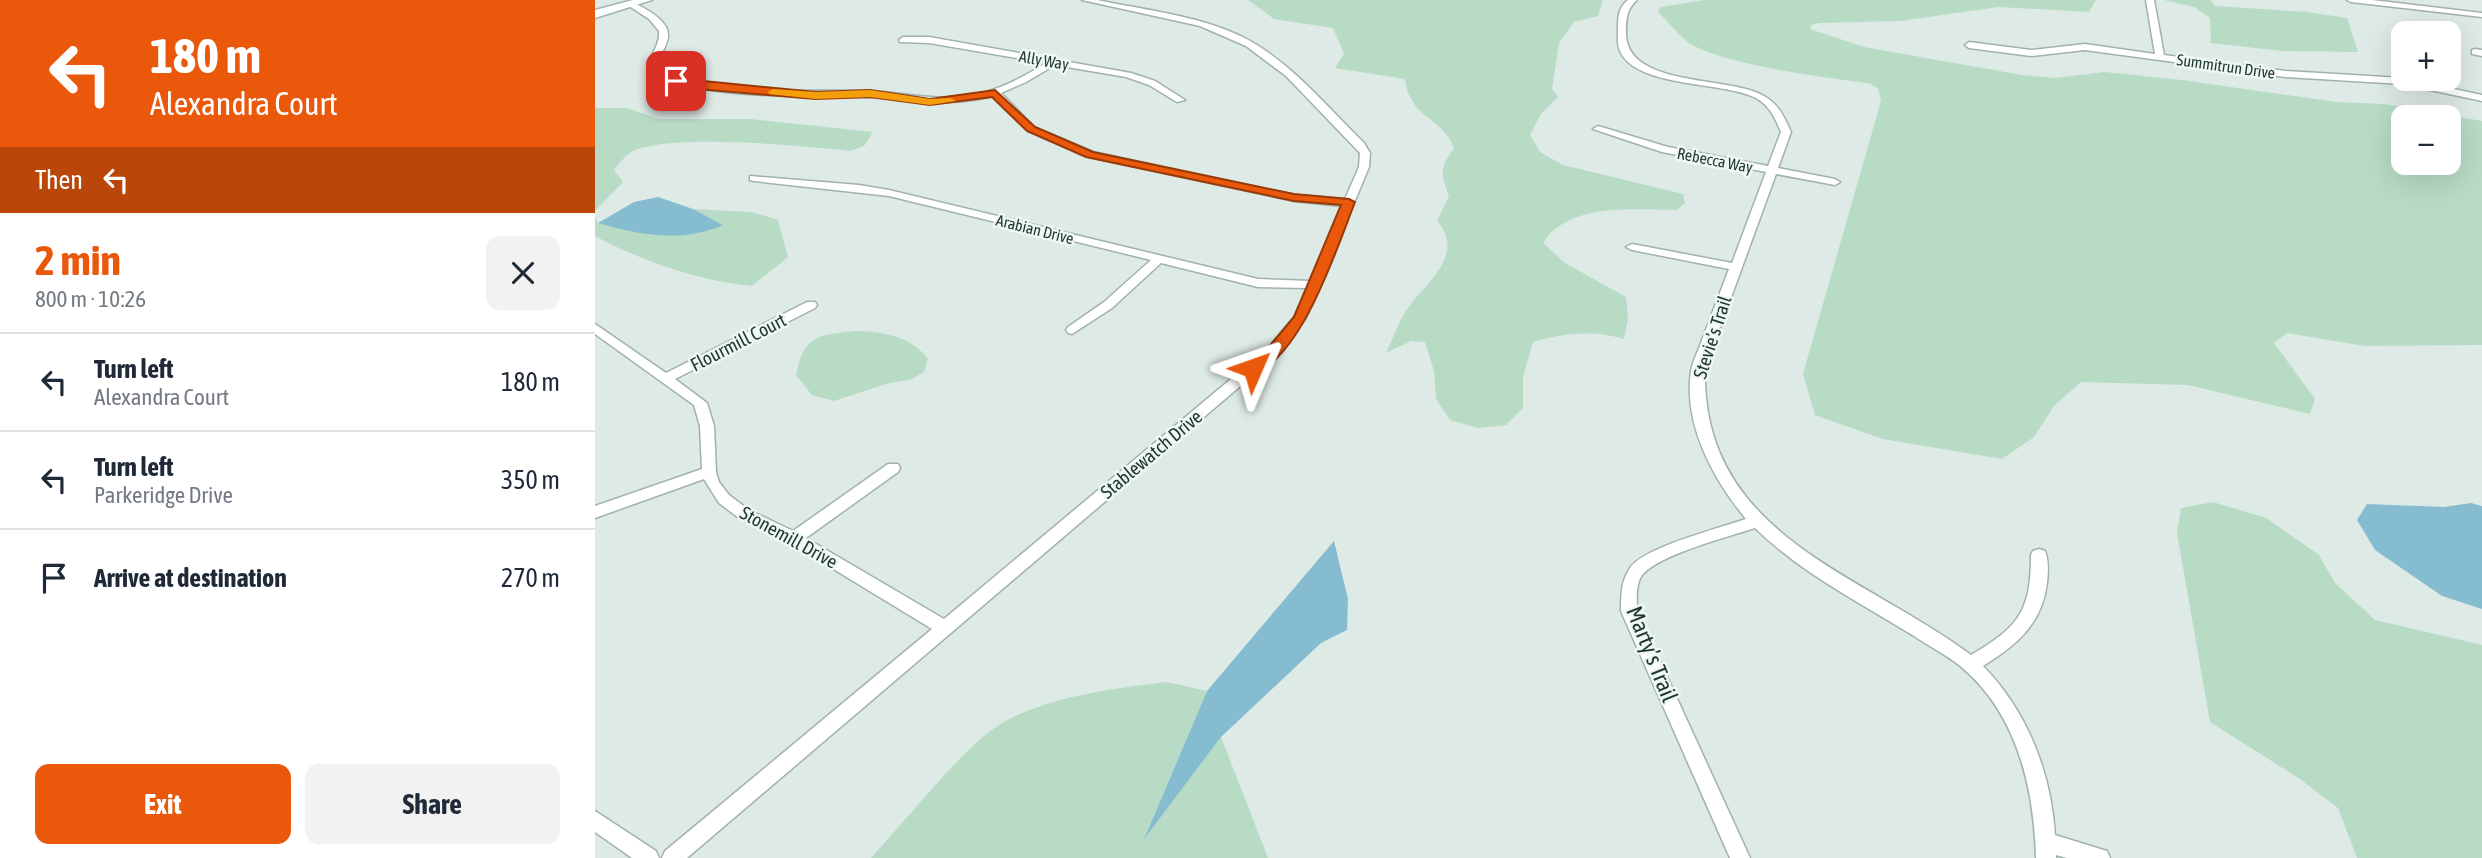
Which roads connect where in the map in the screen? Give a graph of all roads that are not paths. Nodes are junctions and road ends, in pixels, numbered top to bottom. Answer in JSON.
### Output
{"nodes":[{"id":1,"x":646,"y":0,"type":"edge"},
{"id":2,"x":1086,"y":0,"type":"edge"},
{"id":3,"x":1633,"y":0,"type":"edge"},
{"id":4,"x":2150,"y":0,"type":"edge"},
{"id":5,"x":2351,"y":0,"type":"edge"},
{"id":6,"x":630,"y":4,"type":"junction"},
{"id":7,"x":1132,"y":4,"type":"edge"},
{"id":8,"x":595,"y":14,"type":"edge"},
{"id":9,"x":2482,"y":15,"type":"edge"},
{"id":10,"x":903,"y":40,"type":"dead end"},
{"id":11,"x":1969,"y":45,"type":"dead end"},
{"id":12,"x":2159,"y":57,"type":"junction"},
{"id":13,"x":1054,"y":62,"type":"junction"},
{"id":14,"x":995,"y":93,"type":"junction"},
{"id":15,"x":2482,"y":98,"type":"edge"},
{"id":16,"x":1180,"y":100,"type":"dead end"},
{"id":17,"x":1598,"y":129,"type":"dead end"},
{"id":18,"x":1771,"y":171,"type":"junction"},
{"id":19,"x":754,"y":178,"type":"dead end"},
{"id":20,"x":1835,"y":181,"type":"dead end"},
{"id":21,"x":1349,"y":202,"type":"junction"},
{"id":22,"x":1632,"y":247,"type":"dead end"},
{"id":23,"x":1159,"y":259,"type":"junction"},
{"id":24,"x":1735,"y":267,"type":"junction"},
{"id":25,"x":1314,"y":285,"type":"junction"},
{"id":26,"x":811,"y":305,"type":"dead end"},
{"id":27,"x":595,"y":328,"type":"edge"},
{"id":28,"x":1072,"y":330,"type":"dead end"},
{"id":29,"x":666,"y":378,"type":"junction"},
{"id":30,"x":893,"y":468,"type":"dead end"},
{"id":31,"x":709,"y":472,"type":"junction"},
{"id":32,"x":595,"y":512,"type":"edge"},
{"id":33,"x":1759,"y":520,"type":"junction"},
{"id":34,"x":794,"y":538,"type":"junction"},
{"id":35,"x":2039,"y":555,"type":"dead end"},
{"id":36,"x":945,"y":628,"type":"junction"},
{"id":37,"x":1971,"y":664,"type":"junction"},
{"id":38,"x":595,"y":820,"type":"edge"},
{"id":39,"x":2046,"y":850,"type":"edge"},
{"id":40,"x":649,"y":858,"type":"edge"},
{"id":41,"x":672,"y":858,"type":"edge"},
{"id":42,"x":1740,"y":858,"type":"edge"},
{"id":43,"x":2100,"y":858,"type":"edge"}],
"edges":[{"from":1,"to":6,"type":"main road"},
{"from":2,"to":7,"type":"street","name":"Stablewatch Drive"},
{"from":3,"to":18,"type":"street","name":"Stevie’s Trail"},
{"from":4,"to":12,"type":"street"},
{"from":5,"to":9,"type":"street"},
{"from":6,"to":8,"type":"main road"},
{"from":6,"to":14,"type":"street"},
{"from":7,"to":21,"type":"street","name":"Stablewatch Drive"},
{"from":10,"to":13,"type":"street","name":"Ally Way"},
{"from":11,"to":12,"type":"street","name":"Summitrun Drive"},
{"from":12,"to":15,"type":"street","name":"Summitrun Drive"},
{"from":13,"to":14,"type":"street"},
{"from":13,"to":16,"type":"street","name":"Ally Way"},
{"from":14,"to":21,"type":"street"},
{"from":17,"to":18,"type":"street","name":"Rebecca Way"},
{"from":18,"to":20,"type":"street","name":"Rebecca Way"},
{"from":18,"to":24,"type":"street","name":"Stevie’s Trail"},
{"from":19,"to":23,"type":"street","name":"Arabian Drive"},
{"from":21,"to":25,"type":"street","name":"Stablewatch Drive"},
{"from":22,"to":24,"type":"street"},
{"from":23,"to":25,"type":"street","name":"Arabian Drive"},
{"from":23,"to":28,"type":"street"},
{"from":24,"to":33,"type":"street","name":"Stevie’s Trail"},
{"from":25,"to":36,"type":"street","name":"Stablewatch Drive"},
{"from":26,"to":29,"type":"street","name":"Flourmill Court"},
{"from":27,"to":29,"type":"street","name":"Stonemill Drive"},
{"from":29,"to":31,"type":"street","name":"Stonemill Drive"},
{"from":30,"to":34,"type":"street"},
{"from":31,"to":32,"type":"street"},
{"from":31,"to":34,"type":"street","name":"Stonemill Drive"},
{"from":33,"to":37,"type":"street","name":"Stevie’s Trail"},
{"from":33,"to":42,"type":"street","name":"Marty’s Trail"},
{"from":34,"to":36,"type":"street","name":"Stonemill Drive"},
{"from":35,"to":37,"type":"street"},
{"from":36,"to":41,"type":"street","name":"Stablewatch Drive"},
{"from":37,"to":39,"type":"street","name":"Stevie’s Trail"},
{"from":38,"to":40,"type":"street"},
{"from":39,"to":43,"type":"street"}]}
